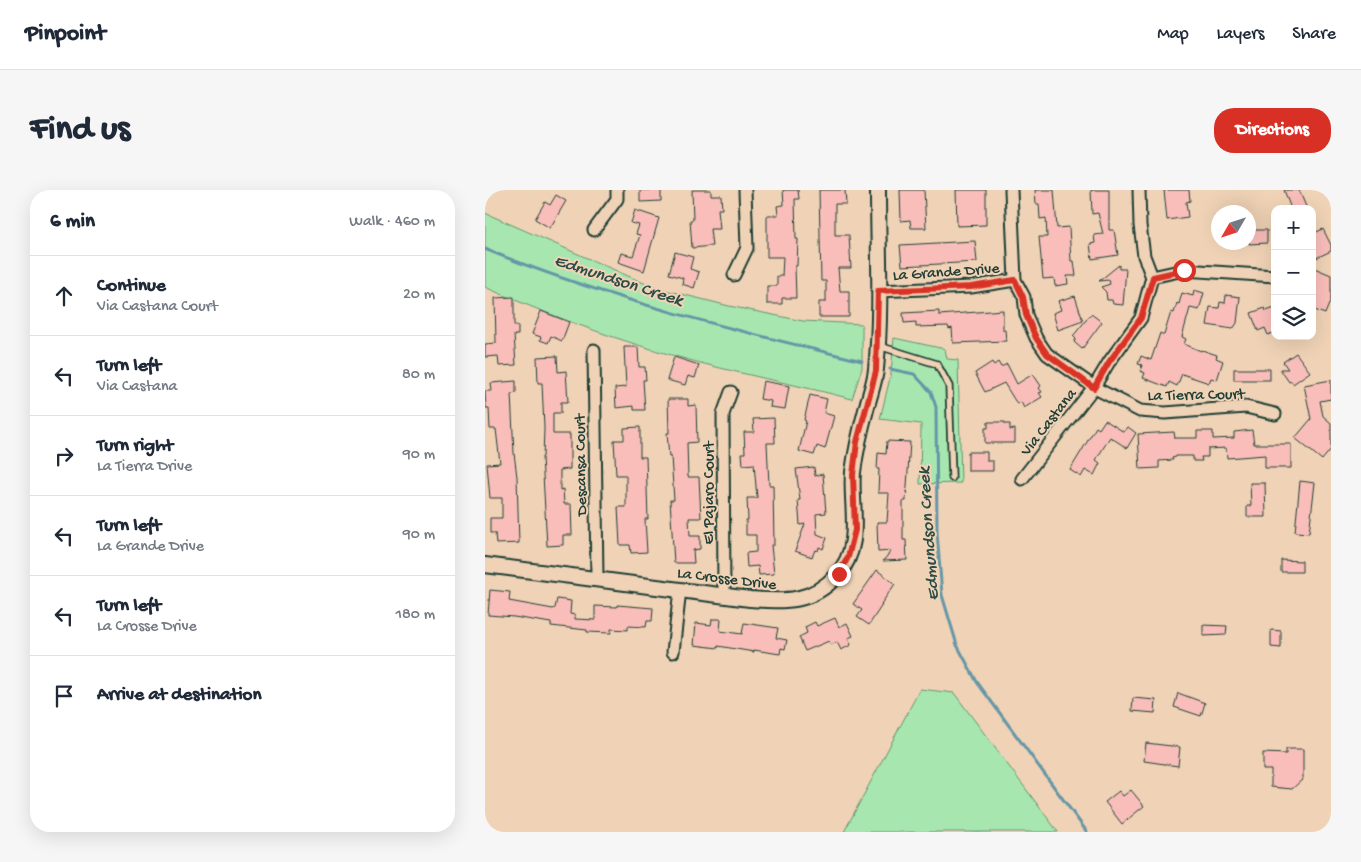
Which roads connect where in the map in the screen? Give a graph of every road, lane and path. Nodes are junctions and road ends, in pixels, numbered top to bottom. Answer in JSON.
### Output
{"nodes":[{"id":1,"x":617,"y":190,"type":"edge"},
{"id":2,"x":745,"y":190,"type":"edge"},
{"id":3,"x":878,"y":190,"type":"edge"},
{"id":4,"x":1011,"y":190,"type":"edge"},
{"id":5,"x":1139,"y":190,"type":"edge"},
{"id":6,"x":594,"y":230,"type":"dead end"},
{"id":7,"x":734,"y":275,"type":"dead end"},
{"id":8,"x":1271,"y":276,"type":"edge"},
{"id":9,"x":1153,"y":277,"type":"junction"},
{"id":10,"x":1015,"y":280,"type":"junction"},
{"id":11,"x":878,"y":291,"type":"junction"},
{"id":12,"x":877,"y":346,"type":"junction"},
{"id":13,"x":594,"y":350,"type":"dead end"},
{"id":14,"x":1093,"y":387,"type":"junction"},
{"id":15,"x":731,"y":392,"type":"dead end"},
{"id":16,"x":1275,"y":414,"type":"dead end"},
{"id":17,"x":952,"y":478,"type":"dead end"},
{"id":18,"x":1022,"y":479,"type":"dead end"},
{"id":19,"x":485,"y":565,"type":"edge"},
{"id":20,"x":597,"y":578,"type":"junction"},
{"id":21,"x":680,"y":590,"type":"junction"},
{"id":22,"x":724,"y":596,"type":"junction"},
{"id":23,"x":673,"y":652,"type":"dead end"}],
"edges":[{"from":1,"to":6,"type":"street"},
{"from":2,"to":7,"type":"street"},
{"from":3,"to":11,"type":"street","name":"La Crosse Drive"},
{"from":4,"to":10,"type":"street","name":"La Tierra Court"},
{"from":5,"to":9,"type":"street"},
{"from":8,"to":9,"type":"street"},
{"from":9,"to":14,"type":"street","name":"Via Castana"},
{"from":10,"to":11,"type":"street","name":"La Grande Drive"},
{"from":10,"to":14,"type":"street","name":"La Tierra Court"},
{"from":11,"to":12,"type":"street","name":"La Crosse Drive"},
{"from":12,"to":17,"type":"lane"},
{"from":12,"to":22,"type":"street","name":"La Crosse Drive"},
{"from":13,"to":20,"type":"street","name":"Descansa Court"},
{"from":14,"to":16,"type":"street","name":"La Tierra Court"},
{"from":14,"to":18,"type":"street","name":"Via Castana"},
{"from":15,"to":22,"type":"street","name":"El Pajaro Court"},
{"from":19,"to":20,"type":"street","name":"La Crosse Drive"},
{"from":20,"to":21,"type":"street","name":"La Crosse Drive"},
{"from":21,"to":22,"type":"street","name":"La Crosse Drive"},
{"from":21,"to":23,"type":"street"}]}
